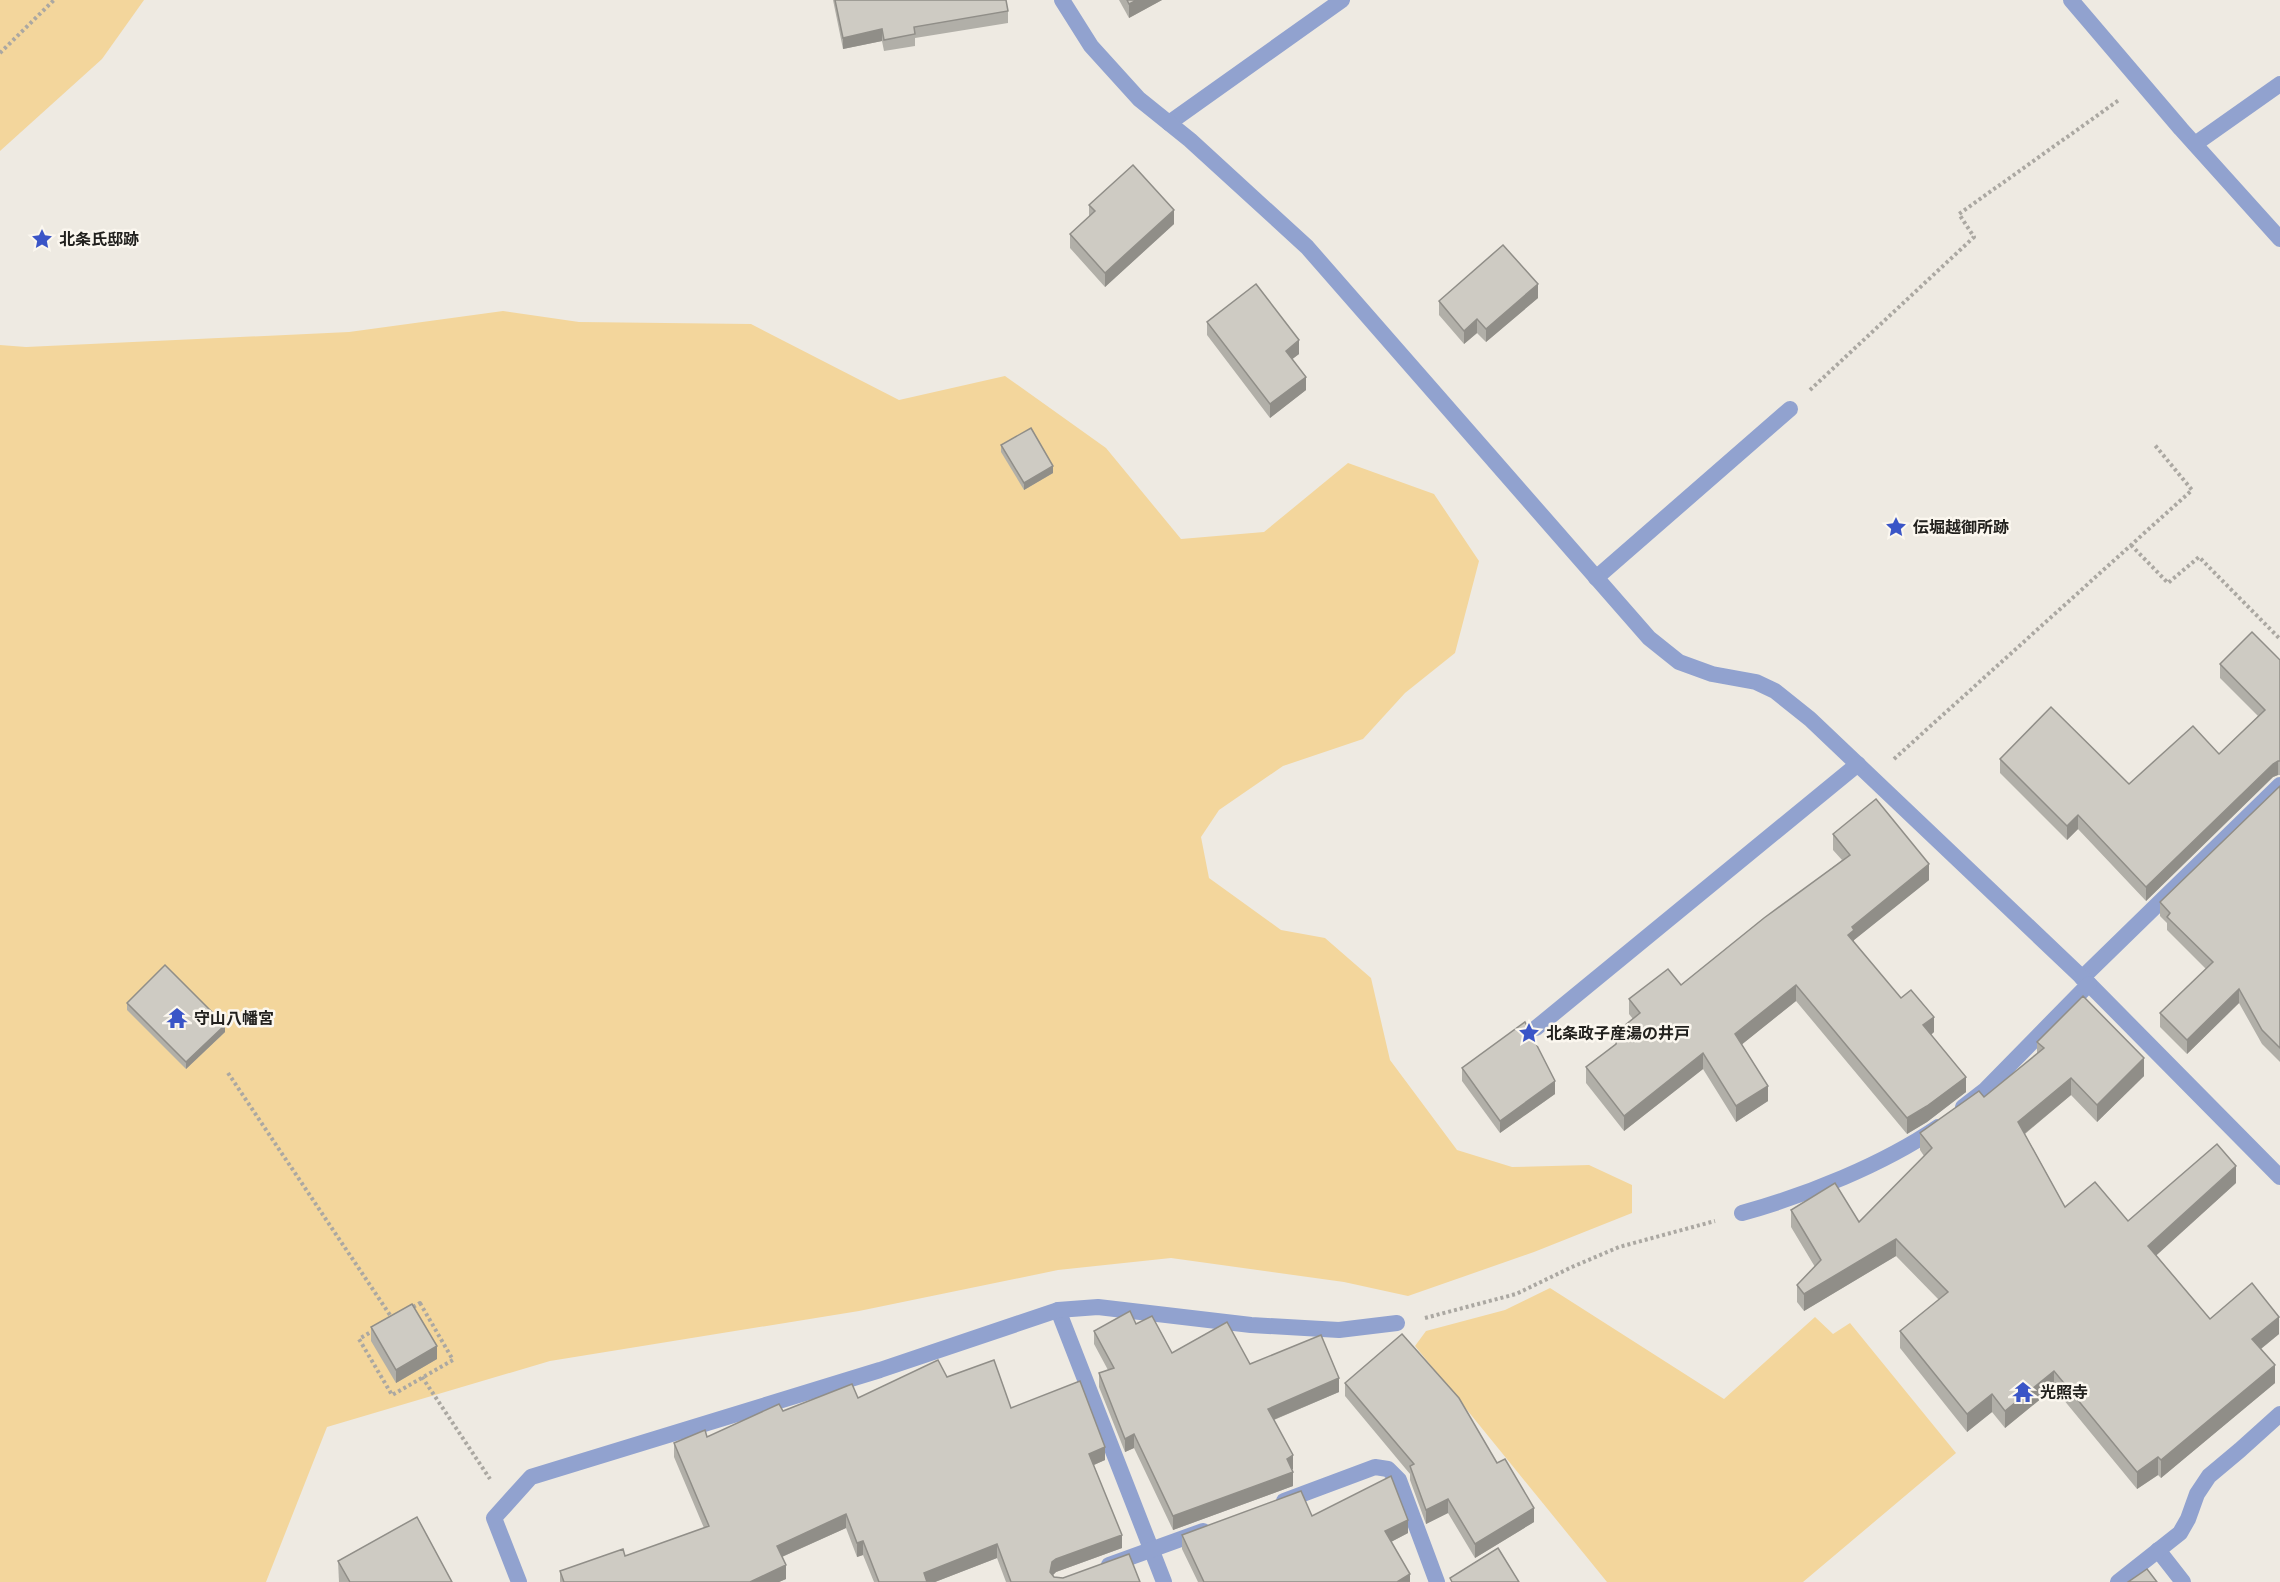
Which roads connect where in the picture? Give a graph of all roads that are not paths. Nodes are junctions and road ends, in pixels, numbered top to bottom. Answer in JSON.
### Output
{"nodes":[{"id":1,"x":1062,"y":0,"type":"edge"},
{"id":2,"x":1342,"y":0,"type":"edge"},
{"id":3,"x":2070,"y":0,"type":"edge"},
{"id":4,"x":2280,"y":84,"type":"edge"},
{"id":5,"x":1169,"y":123,"type":"junction"},
{"id":6,"x":2195,"y":144,"type":"junction"},
{"id":7,"x":2280,"y":239,"type":"edge"},
{"id":8,"x":1790,"y":409,"type":"road end"},
{"id":9,"x":1596,"y":578,"type":"junction"},
{"id":10,"x":1858,"y":764,"type":"junction"},
{"id":11,"x":2280,"y":785,"type":"edge"},
{"id":12,"x":2085,"y":981,"type":"junction"},
{"id":13,"x":1536,"y":1028,"type":"dead end"},
{"id":14,"x":2280,"y":1177,"type":"edge"},
{"id":15,"x":1742,"y":1213,"type":"road end"},
{"id":16,"x":1058,"y":1310,"type":"junction"},
{"id":17,"x":1397,"y":1323,"type":"road end"},
{"id":18,"x":2280,"y":1414,"type":"edge"},
{"id":19,"x":1264,"y":1509,"type":"edge"},
{"id":20,"x":1219,"y":1525,"type":"edge"},
{"id":21,"x":1152,"y":1550,"type":"junction"},
{"id":22,"x":2158,"y":1550,"type":"junction"},
{"id":23,"x":1091,"y":1571,"type":"edge"},
{"id":24,"x":519,"y":1582,"type":"edge"},
{"id":25,"x":1164,"y":1582,"type":"edge"},
{"id":26,"x":1437,"y":1582,"type":"edge"},
{"id":27,"x":2118,"y":1582,"type":"edge"},
{"id":28,"x":2184,"y":1582,"type":"edge"}],
"edges":[{"from":1,"to":5,"type":"street"},
{"from":2,"to":5,"type":"street"},
{"from":3,"to":6,"type":"street"},
{"from":4,"to":6,"type":"street"},
{"from":5,"to":9,"type":"street"},
{"from":6,"to":7,"type":"street"},
{"from":8,"to":9,"type":"street"},
{"from":9,"to":10,"type":"street"},
{"from":10,"to":12,"type":"street"},
{"from":10,"to":13,"type":"street"},
{"from":11,"to":12,"type":"street"},
{"from":12,"to":14,"type":"street"},
{"from":12,"to":15,"type":"street"},
{"from":16,"to":17,"type":"street"},
{"from":16,"to":21,"type":"street"},
{"from":16,"to":24,"type":"street"},
{"from":18,"to":22,"type":"street"},
{"from":19,"to":26,"type":"street"},
{"from":20,"to":21,"type":"street"},
{"from":21,"to":23,"type":"street"},
{"from":21,"to":25,"type":"street"},
{"from":22,"to":27,"type":"street"},
{"from":22,"to":28,"type":"street"}]}
